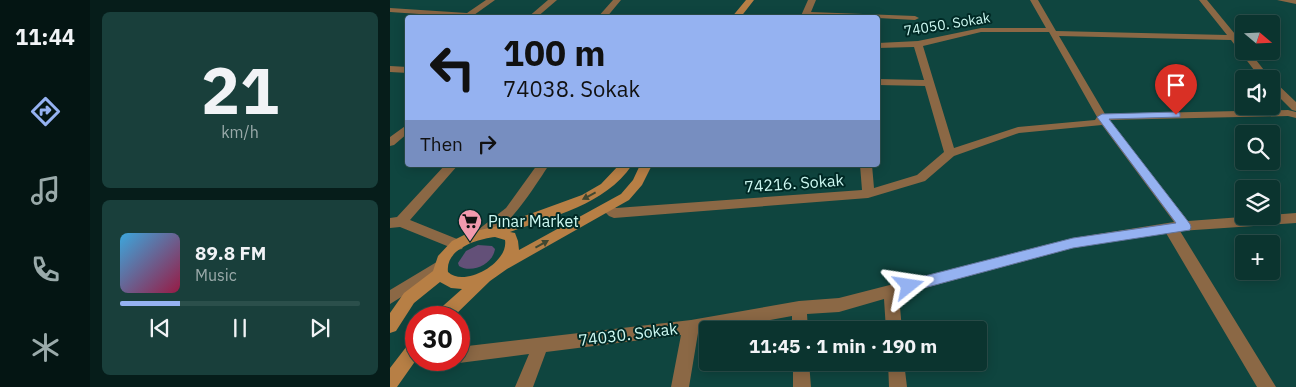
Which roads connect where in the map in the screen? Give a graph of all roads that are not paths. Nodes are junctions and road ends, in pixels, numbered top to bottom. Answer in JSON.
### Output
{"nodes":[{"id":1,"x":491,"y":0,"type":"edge"},
{"id":2,"x":553,"y":0,"type":"edge"},
{"id":3,"x":617,"y":0,"type":"edge"},
{"id":4,"x":750,"y":0,"type":"edge"},
{"id":5,"x":812,"y":0,"type":"edge"},
{"id":6,"x":1034,"y":0,"type":"edge"},
{"id":7,"x":1203,"y":0,"type":"edge"},
{"id":8,"x":1281,"y":0,"type":"edge"},
{"id":9,"x":1296,"y":2,"type":"edge"},
{"id":10,"x":390,"y":10,"type":"edge"},
{"id":11,"x":458,"y":15,"type":"edge"},
{"id":12,"x":472,"y":15,"type":"edge"},
{"id":13,"x":535,"y":15,"type":"edge"},
{"id":14,"x":604,"y":15,"type":"edge"},
{"id":15,"x":738,"y":15,"type":"edge"},
{"id":16,"x":805,"y":15,"type":"edge"},
{"id":17,"x":880,"y":17,"type":"edge"},
{"id":18,"x":915,"y":18,"type":"dead end"},
{"id":19,"x":1052,"y":31,"type":"junction"},
{"id":20,"x":1233,"y":38,"type":"junction"},
{"id":21,"x":918,"y":44,"type":"junction"},
{"id":22,"x":880,"y":45,"type":"edge"},
{"id":23,"x":390,"y":69,"type":"edge"},
{"id":24,"x":405,"y":69,"type":"edge"},
{"id":25,"x":1259,"y":70,"type":"edge"},
{"id":26,"x":390,"y":80,"type":"edge"},
{"id":27,"x":880,"y":82,"type":"edge"},
{"id":28,"x":929,"y":83,"type":"junction"},
{"id":29,"x":1280,"y":92,"type":"edge"},
{"id":30,"x":1296,"y":108,"type":"edge"},
{"id":31,"x":1296,"y":115,"type":"edge"},
{"id":32,"x":1102,"y":117,"type":"junction"},
{"id":33,"x":405,"y":130,"type":"edge"},
{"id":34,"x":390,"y":143,"type":"edge"},
{"id":35,"x":950,"y":153,"type":"junction"},
{"id":36,"x":450,"y":167,"type":"edge"},
{"id":37,"x":542,"y":167,"type":"edge"},
{"id":38,"x":624,"y":167,"type":"edge"},
{"id":39,"x":645,"y":167,"type":"edge"},
{"id":40,"x":866,"y":167,"type":"edge"},
{"id":41,"x":868,"y":194,"type":"junction"},
{"id":42,"x":607,"y":208,"type":"junction"},
{"id":43,"x":1296,"y":218,"type":"edge"},
{"id":44,"x":396,"y":223,"type":"edge"},
{"id":45,"x":1178,"y":227,"type":"junction"},
{"id":46,"x":490,"y":232,"type":"junction"},
{"id":47,"x":457,"y":244,"type":"junction"},
{"id":48,"x":440,"y":270,"type":"junction"},
{"id":49,"x":494,"y":272,"type":"junction"},
{"id":50,"x":890,"y":291,"type":"junction"},
{"id":51,"x":390,"y":298,"type":"edge"},
{"id":52,"x":455,"y":306,"type":"edge"},
{"id":53,"x":799,"y":308,"type":"junction"},
{"id":54,"x":800,"y":321,"type":"edge"},
{"id":55,"x":893,"y":321,"type":"edge"},
{"id":56,"x":390,"y":326,"type":"edge"},
{"id":57,"x":691,"y":327,"type":"junction"},
{"id":58,"x":541,"y":345,"type":"junction"},
{"id":59,"x":470,"y":354,"type":"edge"},
{"id":60,"x":405,"y":366,"type":"edge"},
{"id":61,"x":801,"y":371,"type":"edge"},
{"id":62,"x":897,"y":371,"type":"edge"},
{"id":63,"x":390,"y":382,"type":"edge"},
{"id":64,"x":524,"y":387,"type":"edge"},
{"id":65,"x":680,"y":387,"type":"edge"},
{"id":66,"x":802,"y":387,"type":"edge"},
{"id":67,"x":898,"y":387,"type":"edge"},
{"id":68,"x":1267,"y":387,"type":"edge"}],
"edges":[{"from":1,"to":12,"type":"street"},
{"from":2,"to":13,"type":"street"},
{"from":3,"to":14,"type":"street"},
{"from":4,"to":15,"type":"main road"},
{"from":5,"to":16,"type":"street"},
{"from":6,"to":19,"type":"street"},
{"from":7,"to":20,"type":"street"},
{"from":8,"to":9,"type":"street"},
{"from":10,"to":11,"type":"street"},
{"from":17,"to":18,"type":"street"},
{"from":19,"to":20,"type":"street","name":"74050. Sokak"},
{"from":19,"to":21,"type":"street","name":"74050. Sokak"},
{"from":19,"to":32,"type":"street"},
{"from":20,"to":25,"type":"street"},
{"from":21,"to":22,"type":"street","name":"74050. Sokak"},
{"from":21,"to":28,"type":"street"},
{"from":23,"to":24,"type":"street"},
{"from":24,"to":26,"type":"street"},
{"from":27,"to":28,"type":"street"},
{"from":28,"to":35,"type":"street"},
{"from":29,"to":30,"type":"street"},
{"from":31,"to":32,"type":"street","name":"74216. Sokak"},
{"from":32,"to":35,"type":"street","name":"74216. Sokak"},
{"from":32,"to":45,"type":"street"},
{"from":33,"to":34,"type":"street"},
{"from":35,"to":41,"type":"street","name":"74216. Sokak"},
{"from":36,"to":44,"type":"street"},
{"from":37,"to":46,"type":"street"},
{"from":38,"to":46,"type":"main road","one_way":true},
{"from":39,"to":42,"type":"main road"},
{"from":40,"to":41,"type":"street"},
{"from":41,"to":42,"type":"street","name":"74216. Sokak"},
{"from":49,"to":42,"type":"main road","one_way":true},
{"from":43,"to":45,"type":"street","name":"74030. Sokak"},
{"from":44,"to":47,"type":"street"},
{"from":45,"to":50,"type":"street","name":"74030. Sokak"},
{"from":45,"to":68,"type":"street"},
{"from":46,"to":47,"type":"main road"},
{"from":46,"to":49,"type":"main road"},
{"from":47,"to":48,"type":"main road"},
{"from":48,"to":49,"type":"main road"},
{"from":48,"to":51,"type":"street"},
{"from":48,"to":56,"type":"main road"},
{"from":49,"to":52,"type":"main road"},
{"from":50,"to":53,"type":"street","name":"74030. Sokak"},
{"from":50,"to":55,"type":"street"},
{"from":53,"to":54,"type":"street"},
{"from":53,"to":57,"type":"street","name":"74030. Sokak"},
{"from":57,"to":58,"type":"street","name":"74030. Sokak"},
{"from":57,"to":65,"type":"street"},
{"from":58,"to":59,"type":"street","name":"74030. Sokak"},
{"from":58,"to":64,"type":"street"},
{"from":60,"to":63,"type":"main road"},
{"from":61,"to":66,"type":"street"},
{"from":62,"to":67,"type":"street"}]}
